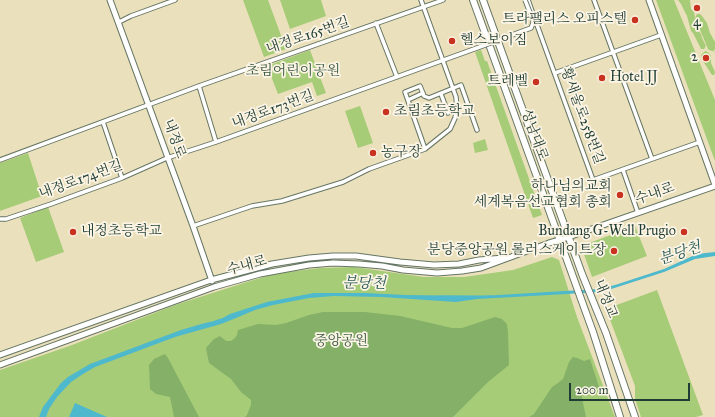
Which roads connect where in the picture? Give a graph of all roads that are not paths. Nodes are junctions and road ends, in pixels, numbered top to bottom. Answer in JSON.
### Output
{"nodes":[{"id":1,"x":110,"y":0,"type":"edge"},
{"id":2,"x":175,"y":0,"type":"edge"},
{"id":3,"x":421,"y":0,"type":"edge"},
{"id":4,"x":443,"y":0,"type":"edge"},
{"id":5,"x":473,"y":0,"type":"edge"},
{"id":6,"x":483,"y":0,"type":"edge"},
{"id":7,"x":527,"y":0,"type":"edge"},
{"id":8,"x":594,"y":0,"type":"edge"},
{"id":9,"x":648,"y":0,"type":"edge"},
{"id":10,"x":424,"y":6,"type":"junction"},
{"id":11,"x":540,"y":15,"type":"dead end"},
{"id":12,"x":532,"y":18,"type":"junction"},
{"id":13,"x":119,"y":22,"type":"junction"},
{"id":14,"x":376,"y":23,"type":"junction"},
{"id":15,"x":661,"y":35,"type":"junction"},
{"id":16,"x":613,"y":52,"type":"junction"},
{"id":17,"x":443,"y":60,"type":"junction"},
{"id":18,"x":555,"y":74,"type":"junction"},
{"id":19,"x":397,"y":77,"type":"junction"},
{"id":20,"x":199,"y":86,"type":"junction"},
{"id":21,"x":453,"y":88,"type":"junction"},
{"id":22,"x":423,"y":94,"type":"junction"},
{"id":23,"x":441,"y":94,"type":"junction"},
{"id":24,"x":408,"y":100,"type":"junction"},
{"id":25,"x":149,"y":105,"type":"junction"},
{"id":26,"x":448,"y":113,"type":"dead end"},
{"id":27,"x":103,"y":122,"type":"junction"},
{"id":28,"x":477,"y":130,"type":"dead end"},
{"id":29,"x":216,"y":142,"type":"junction"},
{"id":30,"x":700,"y":142,"type":"junction"},
{"id":31,"x":424,"y":149,"type":"junction"},
{"id":32,"x":167,"y":158,"type":"junction"},
{"id":33,"x":652,"y":159,"type":"junction"},
{"id":34,"x":0,"y":160,"type":"edge"},
{"id":35,"x":623,"y":170,"type":"junction"},
{"id":36,"x":122,"y":178,"type":"junction"},
{"id":37,"x":715,"y":186,"type":"edge"},
{"id":38,"x":638,"y":213,"type":"junction"},
{"id":39,"x":0,"y":219,"type":"edge"},
{"id":40,"x":192,"y":226,"type":"junction"},
{"id":41,"x":569,"y":237,"type":"junction"},
{"id":42,"x":560,"y":240,"type":"junction"},
{"id":43,"x":511,"y":257,"type":"junction"},
{"id":44,"x":582,"y":274,"type":"joint"},
{"id":45,"x":211,"y":280,"type":"junction"},
{"id":46,"x":214,"y":287,"type":"junction"},
{"id":47,"x":0,"y":355,"type":"edge"},
{"id":48,"x":0,"y":365,"type":"edge"},
{"id":49,"x":620,"y":417,"type":"edge"},
{"id":50,"x":635,"y":417,"type":"edge"}],
"edges":[{"from":1,"to":13,"type":"main road","name":"내정로"},
{"from":2,"to":13,"type":"street"},
{"from":3,"to":10,"type":"street"},
{"from":4,"to":10,"type":"street","name":"내정로165번길"},
{"from":5,"to":42,"type":"main road","name":"성남대로"},
{"from":6,"to":41,"type":"main road","name":"성남대로"},
{"from":7,"to":12,"type":"street","bridge":true},
{"from":7,"to":18,"type":"street","name":"황새울로258번길"},
{"from":8,"to":16,"type":"street"},
{"from":9,"to":15,"type":"main road"},
{"from":10,"to":14,"type":"street","name":"내정로165번길"},
{"from":10,"to":17,"type":"street"},
{"from":11,"to":12,"type":"main road","bridge":true},
{"from":12,"to":17,"type":"street","name":"내정로173번길","bridge":true},
{"from":13,"to":25,"type":"main road","name":"내정로"},
{"from":14,"to":19,"type":"street"},
{"from":14,"to":20,"type":"street","name":"내정로165번길"},
{"from":15,"to":16,"type":"street"},
{"from":15,"to":30,"type":"main road"},
{"from":16,"to":18,"type":"street"},
{"from":16,"to":33,"type":"street"},
{"from":17,"to":19,"type":"street","name":"내정로173번길"},
{"from":17,"to":21,"type":"street"},
{"from":18,"to":35,"type":"street","name":"황새울로258번길"},
{"from":19,"to":29,"type":"street","name":"내정로173번길"},
{"from":20,"to":25,"type":"street","name":"내정로165번길"},
{"from":20,"to":29,"type":"street"},
{"from":21,"to":23,"type":"street"},
{"from":21,"to":28,"type":"street"},
{"from":21,"to":31,"type":"street"},
{"from":22,"to":23,"type":"street"},
{"from":22,"to":24,"type":"street"},
{"from":22,"to":24,"type":"street"},
{"from":23,"to":26,"type":"street"},
{"from":24,"to":31,"type":"street"},
{"from":25,"to":27,"type":"street","name":"내정로165번길"},
{"from":25,"to":32,"type":"main road","name":"내정로"},
{"from":27,"to":34,"type":"street","name":"내정로165번길"},
{"from":27,"to":36,"type":"street"},
{"from":29,"to":32,"type":"street","name":"내정로173번길"},
{"from":30,"to":33,"type":"street","name":"황새울로258번길"},
{"from":30,"to":37,"type":"main road"},
{"from":31,"to":40,"type":"street"},
{"from":32,"to":36,"type":"street","name":"내정로174번길"},
{"from":32,"to":40,"type":"main road","name":"내정로"},
{"from":33,"to":35,"type":"street","name":"황새울로258번길"},
{"from":35,"to":38,"type":"street"},
{"from":36,"to":39,"type":"street","name":"내정로174번길"},
{"from":37,"to":38,"type":"main road","name":"수내로"},
{"from":38,"to":41,"type":"main road","name":"수내로"},
{"from":40,"to":45,"type":"main road","name":"내정로"},
{"from":41,"to":42,"type":"main road","name":"수내로"},
{"from":41,"to":44,"type":"main road","name":"성남대로"},
{"from":42,"to":43,"type":"main road","name":"수내로"},
{"from":42,"to":49,"type":"main road","name":"성남대로"},
{"from":43,"to":45,"type":"main road","name":"수내로"},
{"from":43,"to":46,"type":"main road","name":"수내로"},
{"from":44,"to":50,"type":"main road","name":"내정교"},
{"from":45,"to":46,"type":"main road","name":"내정로"},
{"from":45,"to":47,"type":"main road","name":"수내로"},
{"from":46,"to":48,"type":"main road","name":"수내로"}]}
